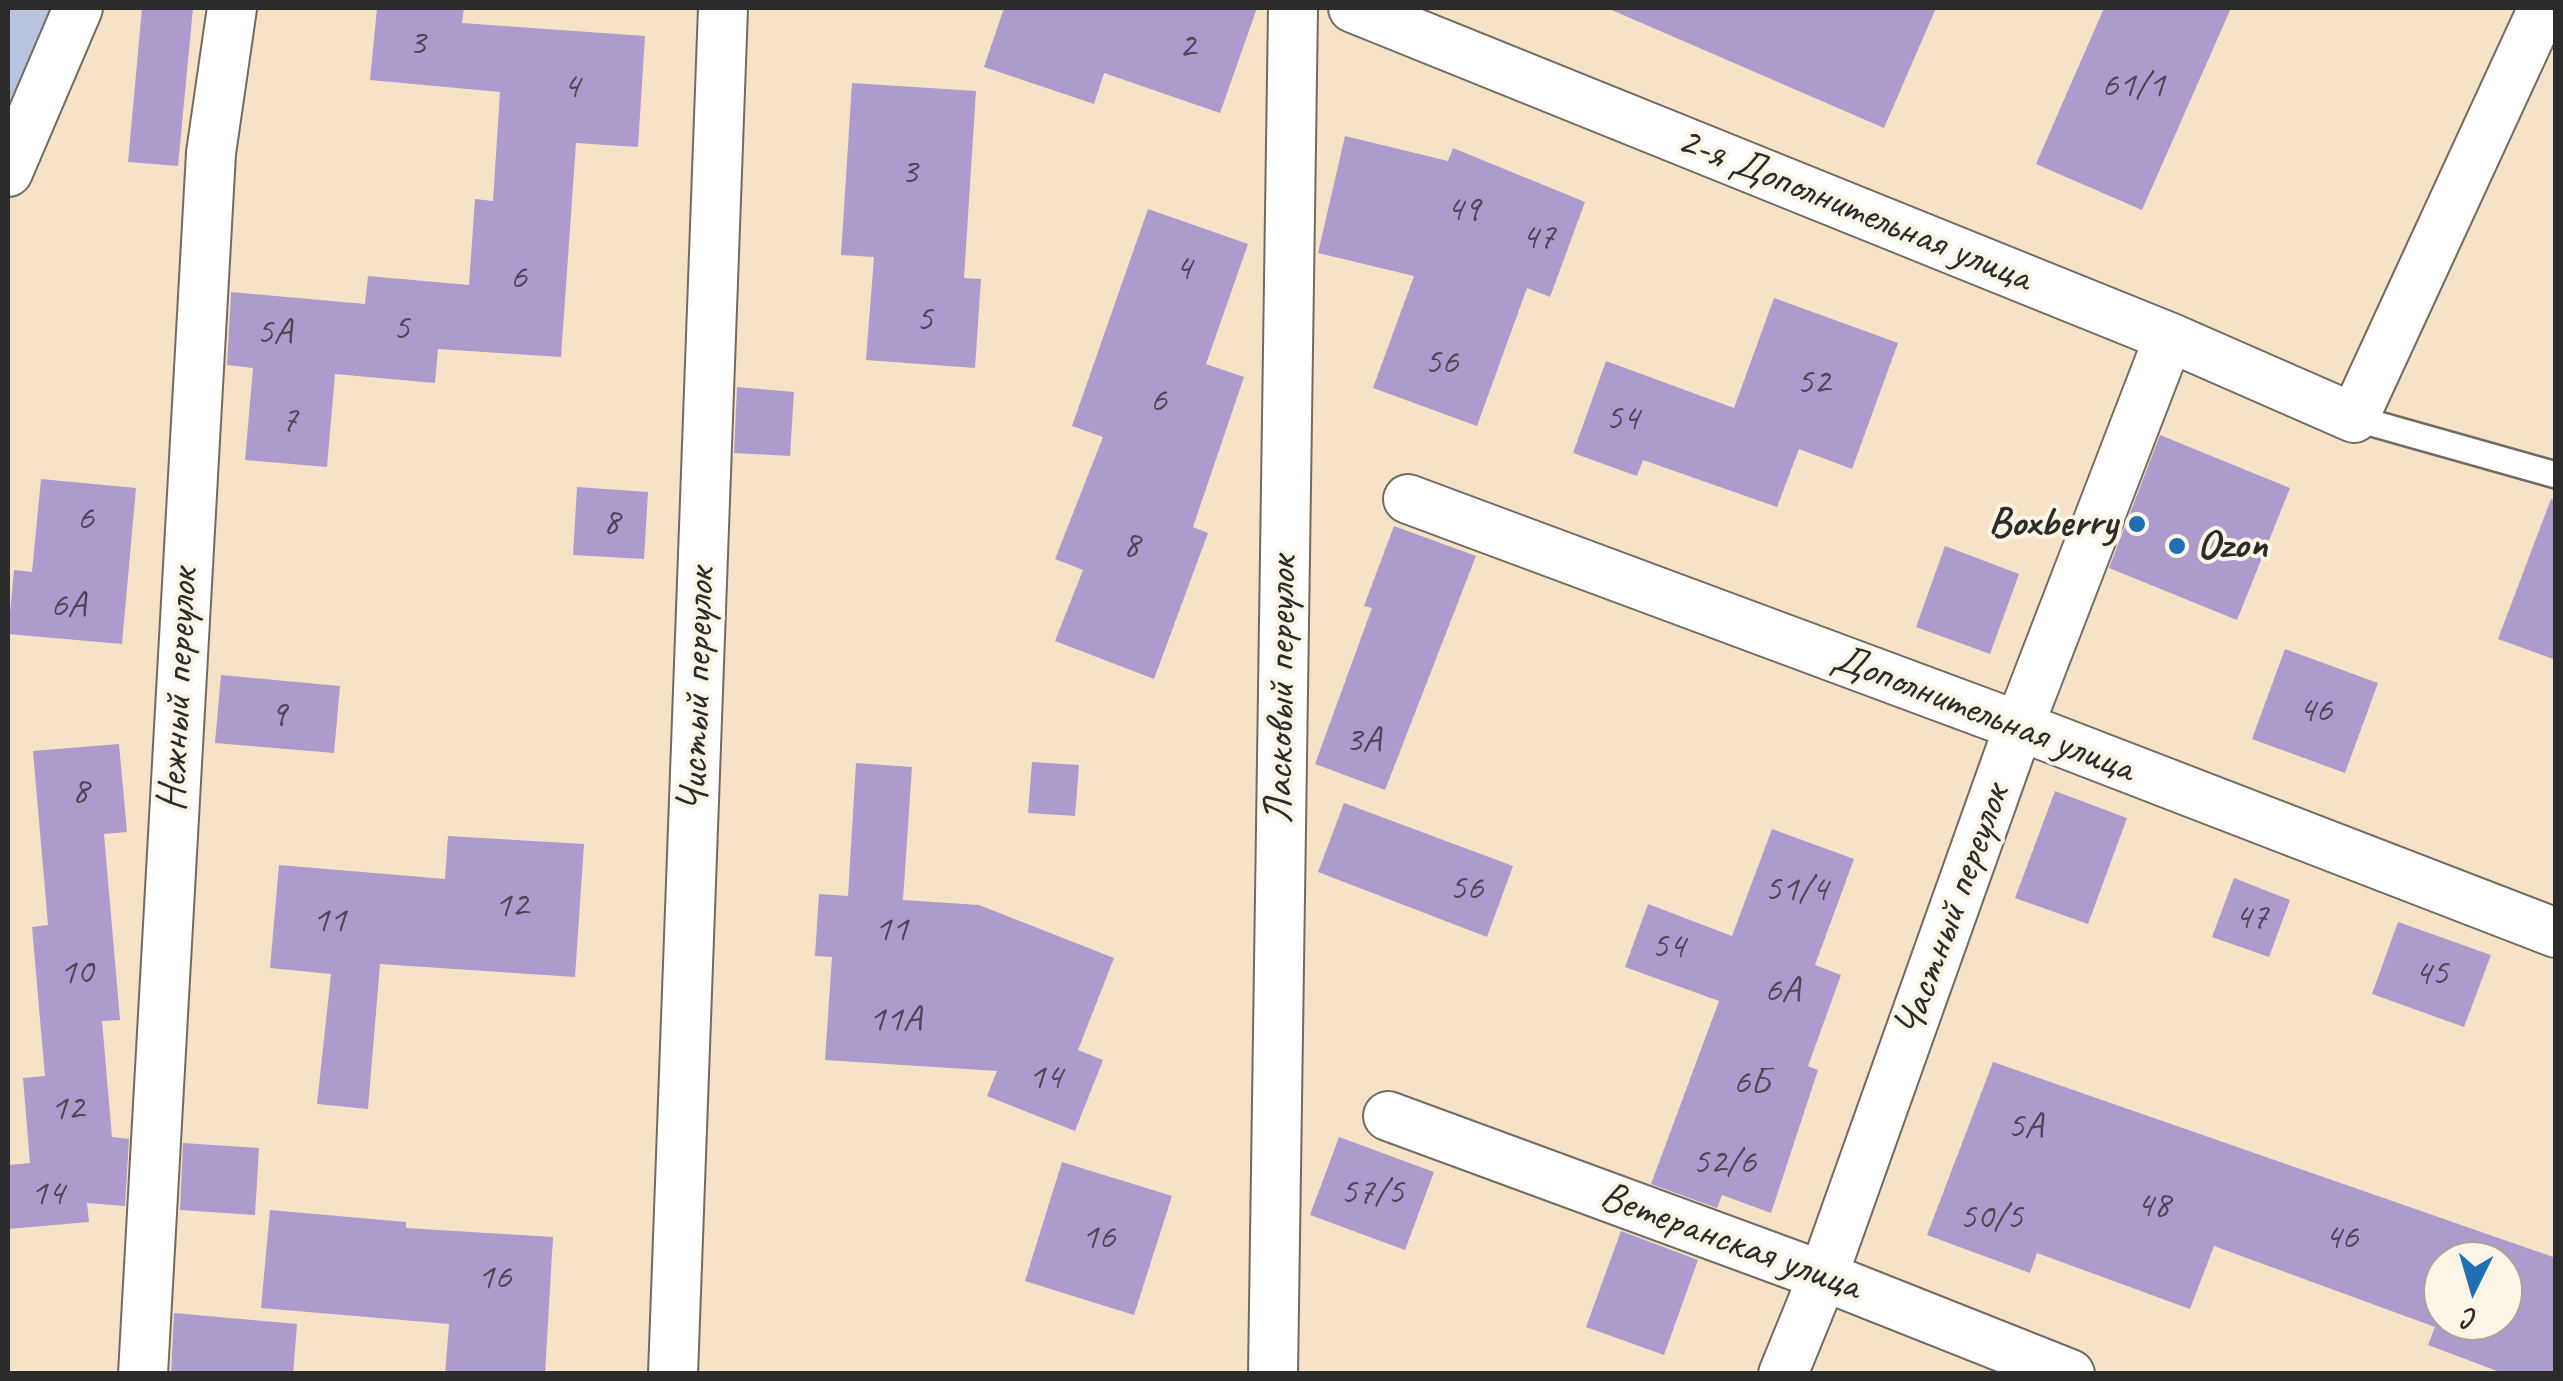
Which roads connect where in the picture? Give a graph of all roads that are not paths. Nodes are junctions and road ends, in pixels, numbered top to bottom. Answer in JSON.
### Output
{"nodes":[{"id":1,"x":78,"y":8,"type":"edge"},
{"id":2,"x":232,"y":8,"type":"edge"},
{"id":3,"x":723,"y":8,"type":"edge"},
{"id":4,"x":1294,"y":8,"type":"edge"},
{"id":5,"x":1353,"y":8,"type":"edge"},
{"id":6,"x":2543,"y":8,"type":"edge"},
{"id":7,"x":8,"y":172,"type":"edge"},
{"id":8,"x":2168,"y":338,"type":"junction"},
{"id":9,"x":2354,"y":418,"type":"junction"},
{"id":10,"x":2556,"y":475,"type":"edge"},
{"id":11,"x":1408,"y":499,"type":"dead end"},
{"id":12,"x":2019,"y":726,"type":"junction"},
{"id":13,"x":2556,"y":933,"type":"edge"},
{"id":14,"x":1388,"y":1116,"type":"dead end"},
{"id":15,"x":1824,"y":1276,"type":"junction"},
{"id":16,"x":143,"y":1374,"type":"edge"},
{"id":17,"x":673,"y":1374,"type":"edge"},
{"id":18,"x":1274,"y":1374,"type":"edge"},
{"id":19,"x":1783,"y":1374,"type":"edge"},
{"id":20,"x":2070,"y":1374,"type":"edge"}],
"edges":[{"from":1,"to":7,"type":"street"},
{"from":2,"to":16,"type":"street","name":"Нежный переулок"},
{"from":3,"to":17,"type":"street","name":"Чистый переулок"},
{"from":4,"to":18,"type":"street","name":"Ласковый переулок"},
{"from":5,"to":8,"type":"street","name":"2-я Дополнительная улица"},
{"from":6,"to":9,"type":"street"},
{"from":8,"to":9,"type":"street","name":"2-я Дополнительная улица"},
{"from":8,"to":12,"type":"street","name":"Частный переулок"},
{"from":9,"to":10,"type":"lane"},
{"from":11,"to":12,"type":"street","name":"Дополнительная улица"},
{"from":12,"to":13,"type":"street","name":"Дополнительная улица"},
{"from":12,"to":15,"type":"street","name":"Частный переулок"},
{"from":14,"to":15,"type":"street","name":"Ветеранская улица"},
{"from":15,"to":19,"type":"street","name":"Частный переулок"},
{"from":15,"to":20,"type":"street","name":"Ветеранская улица"}]}
